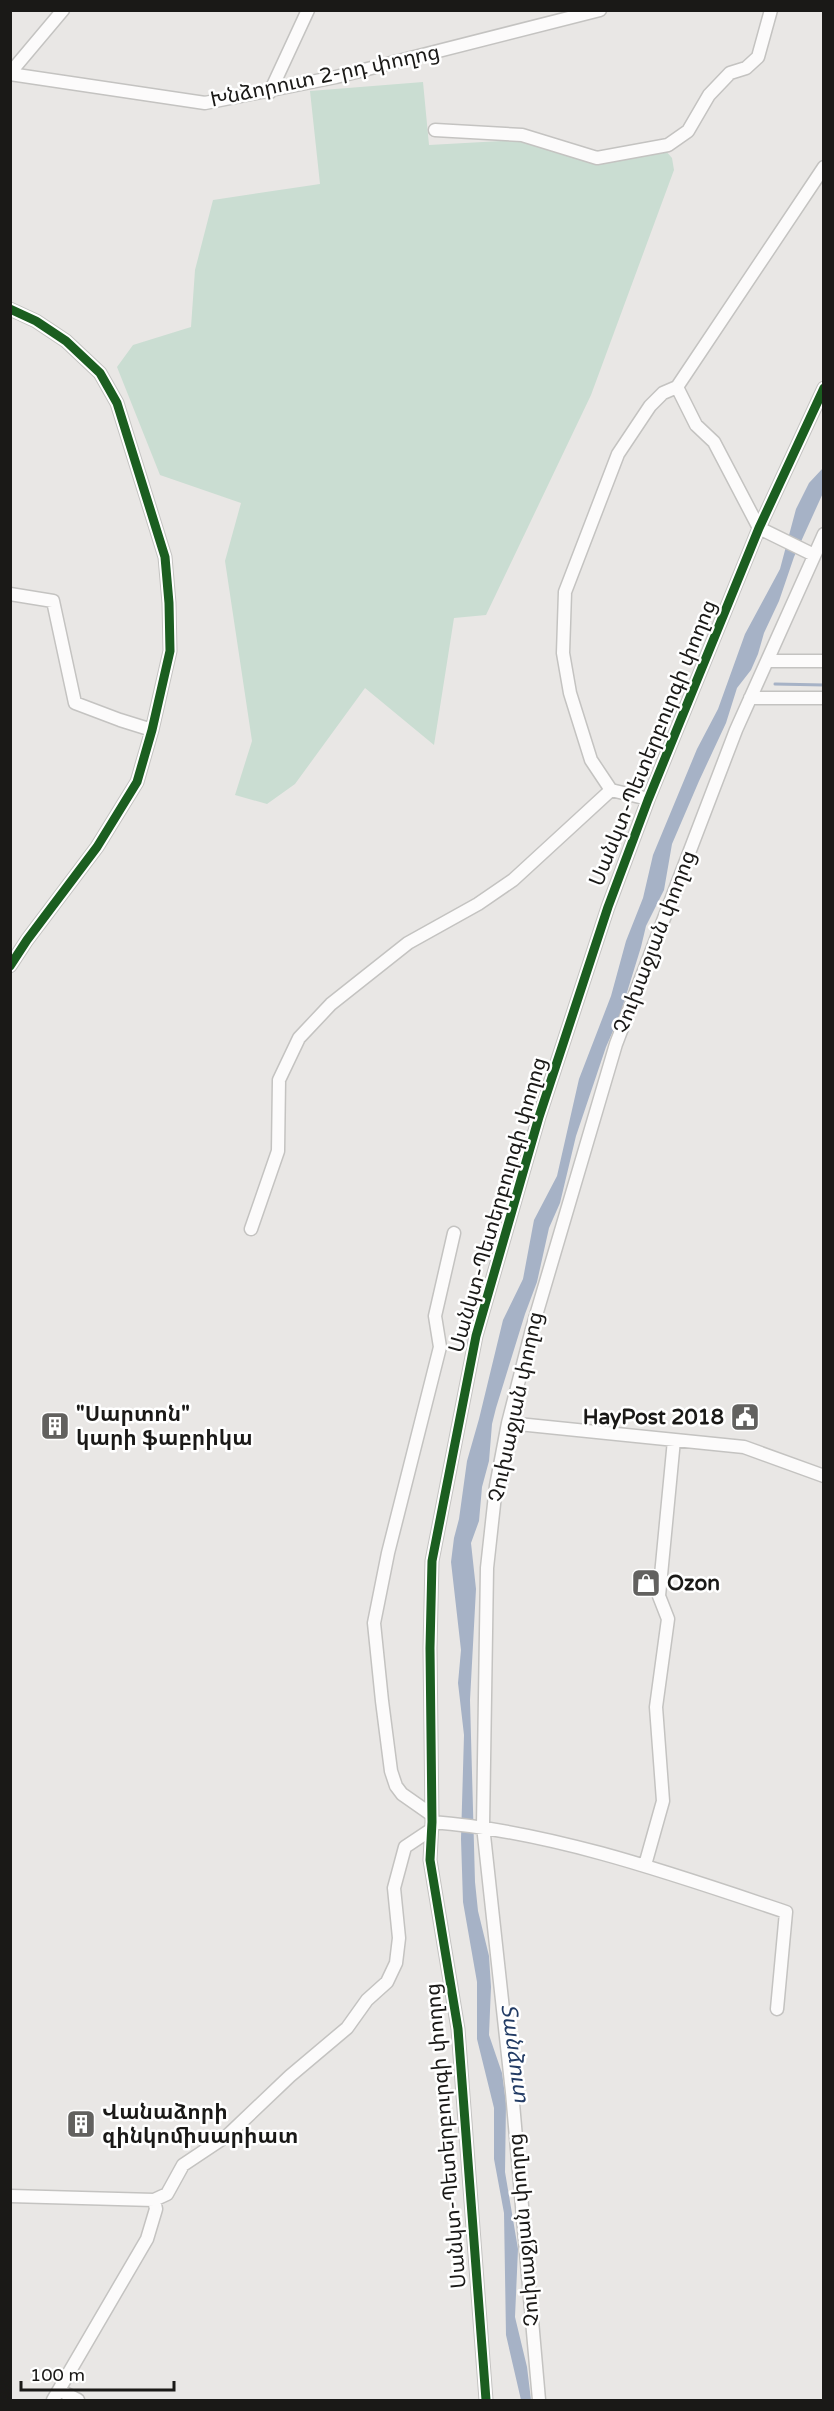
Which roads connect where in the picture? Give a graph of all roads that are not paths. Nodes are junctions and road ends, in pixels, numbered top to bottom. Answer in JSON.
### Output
{"nodes":[{"id":1,"x":63,"y":10,"type":"edge"},
{"id":2,"x":308,"y":10,"type":"edge"},
{"id":3,"x":771,"y":10,"type":"edge"},
{"id":4,"x":595,"y":12,"type":"edge"},
{"id":5,"x":10,"y":74,"type":"edge"},
{"id":6,"x":270,"y":92,"type":"junction"},
{"id":7,"x":435,"y":130,"type":"dead end"},
{"id":8,"x":824,"y":166,"type":"edge"},
{"id":9,"x":10,"y":309,"type":"edge"},
{"id":10,"x":677,"y":387,"type":"junction"},
{"id":11,"x":824,"y":388,"type":"edge"},
{"id":12,"x":759,"y":528,"type":"junction"},
{"id":13,"x":824,"y":534,"type":"edge"},
{"id":14,"x":810,"y":553,"type":"junction"},
{"id":15,"x":10,"y":594,"type":"edge"},
{"id":16,"x":767,"y":661,"type":"junction"},
{"id":17,"x":824,"y":661,"type":"edge"},
{"id":18,"x":750,"y":698,"type":"junction"},
{"id":19,"x":824,"y":698,"type":"edge"},
{"id":20,"x":152,"y":730,"type":"junction"},
{"id":21,"x":611,"y":790,"type":"junction"},
{"id":22,"x":648,"y":799,"type":"junction"},
{"id":23,"x":10,"y":966,"type":"edge"},
{"id":24,"x":251,"y":1229,"type":"dead end"},
{"id":25,"x":454,"y":1233,"type":"dead end"},
{"id":26,"x":508,"y":1423,"type":"junction"},
{"id":27,"x":674,"y":1440,"type":"junction"},
{"id":28,"x":824,"y":1476,"type":"edge"},
{"id":29,"x":432,"y":1822,"type":"junction"},
{"id":30,"x":480,"y":1826,"type":"junction"},
{"id":31,"x":645,"y":1865,"type":"junction"},
{"id":32,"x":777,"y":2009,"type":"dead end"},
{"id":33,"x":10,"y":2196,"type":"edge"},
{"id":34,"x":154,"y":2200,"type":"junction"},
{"id":35,"x":56,"y":2395,"type":"edge"},
{"id":36,"x":78,"y":2400,"type":"edge"},
{"id":37,"x":486,"y":2400,"type":"edge"},
{"id":38,"x":539,"y":2400,"type":"edge"}],
"edges":[{"from":1,"to":5,"type":"street"},
{"from":2,"to":6,"type":"street"},
{"from":3,"to":7,"type":"street"},
{"from":4,"to":6,"type":"street","name":"Խնձորուտ 2-րդ փողոց"},
{"from":5,"to":6,"type":"street","name":"Խնձորուտ 2-րդ փողոց"},
{"from":8,"to":10,"type":"street"},
{"from":9,"to":20,"type":"street"},
{"from":10,"to":12,"type":"street"},
{"from":10,"to":21,"type":"street"},
{"from":11,"to":12,"type":"street","name":"Սանկտ-Պետերբուրգի փողոց"},
{"from":12,"to":14,"type":"street"},
{"from":12,"to":22,"type":"street","name":"Սանկտ-Պետերբուրգի փողոց"},
{"from":13,"to":14,"type":"street","name":"Չուխաջյան փողոց"},
{"from":14,"to":16,"type":"street","name":"Չուխաջյան փողոց"},
{"from":15,"to":20,"type":"street"},
{"from":16,"to":17,"type":"street"},
{"from":16,"to":18,"type":"street","name":"Չուխաջյան փողոց"},
{"from":18,"to":19,"type":"street"},
{"from":18,"to":26,"type":"street","name":"Չուխաջյան փողոց"},
{"from":20,"to":23,"type":"street"},
{"from":21,"to":22,"type":"street"},
{"from":21,"to":24,"type":"street"},
{"from":22,"to":29,"type":"street","name":"Սանկտ-Պետերբուրգի փողոց"},
{"from":25,"to":29,"type":"street"},
{"from":26,"to":27,"type":"street"},
{"from":26,"to":30,"type":"street","name":"Չուխաջյան փողոց"},
{"from":27,"to":28,"type":"street"},
{"from":27,"to":31,"type":"street"},
{"from":29,"to":30,"type":"street"},
{"from":29,"to":34,"type":"street"},
{"from":29,"to":37,"type":"street","name":"Սանկտ-Պետերբուրգի փողոց"},
{"from":30,"to":31,"type":"street"},
{"from":30,"to":38,"type":"street","name":"Չուխաջյան փողոց"},
{"from":31,"to":32,"type":"street"},
{"from":33,"to":34,"type":"street"},
{"from":34,"to":35,"type":"street"},
{"from":35,"to":36,"type":"street"}]}
